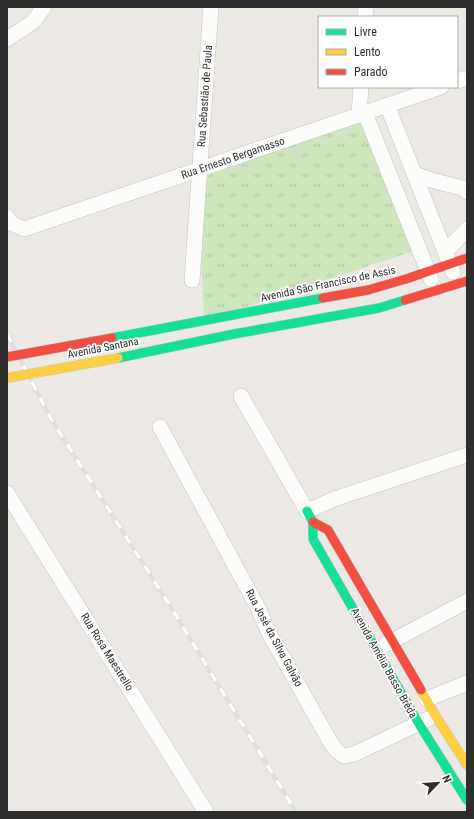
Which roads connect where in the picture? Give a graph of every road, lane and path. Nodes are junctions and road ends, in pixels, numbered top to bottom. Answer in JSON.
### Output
{"nodes":[{"id":1,"x":44,"y":7,"type":"edge"},
{"id":2,"x":211,"y":7,"type":"edge"},
{"id":3,"x":7,"y":39,"type":"edge"},
{"id":4,"x":361,"y":88,"type":"edge"},
{"id":5,"x":438,"y":88,"type":"edge"},
{"id":6,"x":387,"y":105,"type":"junction"},
{"id":7,"x":362,"y":114,"type":"junction"},
{"id":8,"x":200,"y":169,"type":"junction"},
{"id":9,"x":415,"y":174,"type":"junction"},
{"id":10,"x":467,"y":192,"type":"edge"},
{"id":11,"x":7,"y":218,"type":"edge"},
{"id":12,"x":467,"y":229,"type":"edge"},
{"id":13,"x":448,"y":258,"type":"junction"},
{"id":14,"x":467,"y":258,"type":"edge"},
{"id":15,"x":427,"y":271,"type":"junction"},
{"id":16,"x":192,"y":280,"type":"dead end"},
{"id":17,"x":462,"y":283,"type":"edge"},
{"id":18,"x":436,"y":292,"type":"junction"},
{"id":19,"x":191,"y":323,"type":"joint"},
{"id":20,"x":7,"y":357,"type":"edge"},
{"id":21,"x":7,"y":378,"type":"edge"},
{"id":22,"x":241,"y":396,"type":"dead end"},
{"id":23,"x":160,"y":428,"type":"dead end"},
{"id":24,"x":467,"y":455,"type":"edge"},
{"id":25,"x":7,"y":492,"type":"edge"},
{"id":26,"x":310,"y":517,"type":"junction"},
{"id":27,"x":467,"y":601,"type":"edge"},
{"id":28,"x":393,"y":640,"type":"junction"},
{"id":29,"x":378,"y":649,"type":"junction"},
{"id":30,"x":467,"y":683,"type":"edge"},
{"id":31,"x":427,"y":699,"type":"junction"},
{"id":32,"x":435,"y":715,"type":"junction"},
{"id":33,"x":418,"y":724,"type":"junction"},
{"id":34,"x":467,"y":765,"type":"edge"},
{"id":35,"x":467,"y":800,"type":"edge"},
{"id":36,"x":206,"y":812,"type":"edge"}],
"edges":[{"from":1,"to":3,"type":"street"},
{"from":2,"to":8,"type":"street","name":"Rua Sebastião de Paula"},
{"from":4,"to":7,"type":"street"},
{"from":5,"to":6,"type":"street","name":"Rua Ernesto Bergamasso"},
{"from":6,"to":7,"type":"street","name":"Rua Ernesto Bergamasso"},
{"from":6,"to":9,"type":"street"},
{"from":7,"to":8,"type":"street","name":"Rua Ernesto Bergamasso"},
{"from":7,"to":15,"type":"street"},
{"from":8,"to":11,"type":"street","name":"Rua Ernesto Bergamasso"},
{"from":8,"to":16,"type":"street","name":"Rua Sebastião de Paula"},
{"from":9,"to":10,"type":"street"},
{"from":9,"to":13,"type":"street"},
{"from":12,"to":13,"type":"street"},
{"from":13,"to":14,"type":"main road","name":"Avenida São Francisco de Assis"},
{"from":13,"to":15,"type":"main road","name":"Avenida São Francisco de Assis"},
{"from":13,"to":17,"type":"street"},
{"from":15,"to":18,"type":"street"},
{"from":15,"to":19,"type":"main road","name":"Avenida São Francisco de Assis"},
{"from":17,"to":18,"type":"main road"},
{"from":18,"to":21,"type":"main road","name":"Avenida Santana","bridge":true},
{"from":19,"to":20,"type":"main road","name":"Avenida Santana","bridge":true},
{"from":22,"to":26,"type":"street","name":"Avenida Amélia Basso Brêda"},
{"from":23,"to":33,"type":"street","name":"Rua José da Silva Galvão"},
{"from":24,"to":26,"type":"street"},
{"from":25,"to":36,"type":"street","name":"Rua Rosa Maestrello"},
{"from":26,"to":28,"type":"main road","name":"Avenida Amélia Basso Brêda"},
{"from":26,"to":29,"type":"main road","name":"Avenida Amélia Basso Brêda"},
{"from":27,"to":28,"type":"street"},
{"from":28,"to":29,"type":"street"},
{"from":28,"to":31,"type":"main road","name":"Avenida Amélia Basso Brêda"},
{"from":29,"to":33,"type":"main road","name":"Avenida Amélia Basso Brêda"},
{"from":30,"to":31,"type":"street"},
{"from":31,"to":32,"type":"main road","name":"Avenida Amélia Basso Brêda"},
{"from":32,"to":33,"type":"street","name":"Rua José da Silva Galvão"},
{"from":32,"to":34,"type":"main road","name":"Avenida Amélia Basso Brêda"},
{"from":33,"to":35,"type":"main road","name":"Avenida Amélia Basso Brêda"}]}
